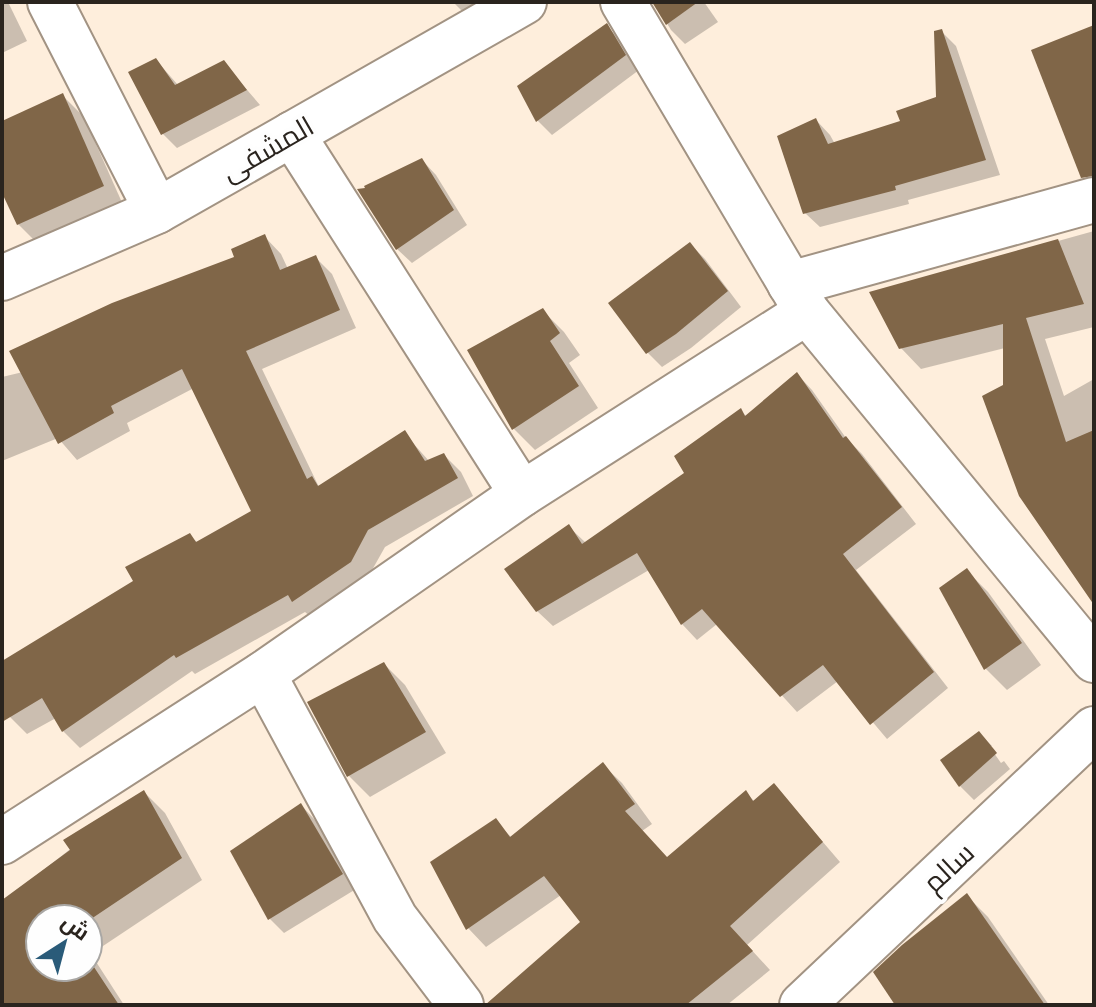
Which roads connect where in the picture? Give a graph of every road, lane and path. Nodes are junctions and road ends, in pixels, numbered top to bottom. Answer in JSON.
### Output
{"nodes":[{"id":1,"x":50,"y":2,"type":"edge"},
{"id":2,"x":524,"y":2,"type":"edge"},
{"id":3,"x":623,"y":2,"type":"edge"},
{"id":4,"x":292,"y":134,"type":"junction"},
{"id":5,"x":1094,"y":200,"type":"edge"},
{"id":6,"x":157,"y":211,"type":"junction"},
{"id":7,"x":2,"y":278,"type":"edge"},
{"id":8,"x":798,"y":298,"type":"junction"},
{"id":9,"x":522,"y":494,"type":"junction"},
{"id":10,"x":1094,"y":660,"type":"edge"},
{"id":11,"x":263,"y":674,"type":"junction"},
{"id":12,"x":1094,"y":729,"type":"edge"},
{"id":13,"x":2,"y":842,"type":"edge"},
{"id":14,"x":461,"y":1005,"type":"edge"},
{"id":15,"x":802,"y":1005,"type":"edge"}],
"edges":[{"from":1,"to":6,"type":"street"},
{"from":2,"to":4,"type":"street","name":"المشفى"},
{"from":3,"to":8,"type":"street"},
{"from":4,"to":6,"type":"street","name":"المشفى"},
{"from":4,"to":9,"type":"street"},
{"from":5,"to":8,"type":"street"},
{"from":6,"to":7,"type":"street","name":"المشفى"},
{"from":8,"to":9,"type":"street"},
{"from":8,"to":10,"type":"street"},
{"from":9,"to":11,"type":"street"},
{"from":11,"to":13,"type":"street"},
{"from":11,"to":14,"type":"street"},
{"from":12,"to":15,"type":"street","name":"سالم"}]}
